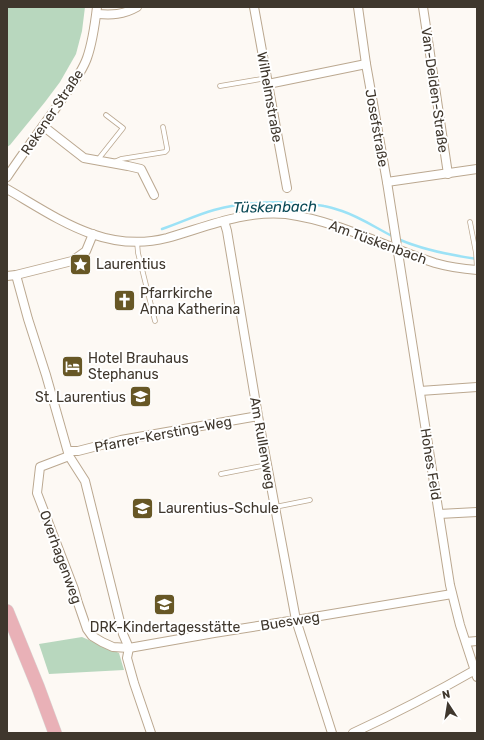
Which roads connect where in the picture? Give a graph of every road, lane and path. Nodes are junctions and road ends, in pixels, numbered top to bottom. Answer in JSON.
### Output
{"nodes":[{"id":1,"x":137,"y":7,"type":"edge"},
{"id":2,"x":254,"y":7,"type":"edge"},
{"id":3,"x":358,"y":7,"type":"edge"},
{"id":4,"x":423,"y":7,"type":"edge"},
{"id":5,"x":97,"y":10,"type":"edge"},
{"id":6,"x":366,"y":64,"type":"junction"},
{"id":7,"x":267,"y":81,"type":"junction"},
{"id":8,"x":220,"y":86,"type":"dead end"},
{"id":9,"x":106,"y":115,"type":"dead end"},
{"id":10,"x":43,"y":126,"type":"junction"},
{"id":11,"x":163,"y":127,"type":"dead end"},
{"id":12,"x":98,"y":161,"type":"junction"},
{"id":13,"x":112,"y":163,"type":"junction"},
{"id":14,"x":477,"y":169,"type":"edge"},
{"id":15,"x":448,"y":174,"type":"junction"},
{"id":16,"x":7,"y":177,"type":"edge"},
{"id":17,"x":387,"y":182,"type":"junction"},
{"id":18,"x":287,"y":188,"type":"dead end"},
{"id":19,"x":7,"y":189,"type":"edge"},
{"id":20,"x":154,"y":195,"type":"dead end"},
{"id":21,"x":224,"y":221,"type":"junction"},
{"id":22,"x":470,"y":222,"type":"dead end"},
{"id":23,"x":93,"y":234,"type":"junction"},
{"id":24,"x":137,"y":242,"type":"junction"},
{"id":25,"x":397,"y":247,"type":"junction"},
{"id":26,"x":476,"y":264,"type":"edge"},
{"id":27,"x":477,"y":270,"type":"edge"},
{"id":28,"x":16,"y":275,"type":"junction"},
{"id":29,"x":7,"y":276,"type":"edge"},
{"id":30,"x":155,"y":321,"type":"dead end"},
{"id":31,"x":477,"y":386,"type":"edge"},
{"id":32,"x":420,"y":391,"type":"junction"},
{"id":33,"x":258,"y":416,"type":"junction"},
{"id":34,"x":68,"y":454,"type":"junction"},
{"id":35,"x":267,"y":465,"type":"junction"},
{"id":36,"x":221,"y":474,"type":"dead end"},
{"id":37,"x":310,"y":500,"type":"dead end"},
{"id":38,"x":274,"y":507,"type":"junction"},
{"id":39,"x":477,"y":512,"type":"edge"},
{"id":40,"x":439,"y":514,"type":"junction"},
{"id":41,"x":452,"y":594,"type":"junction"},
{"id":42,"x":7,"y":611,"type":"edge"},
{"id":43,"x":296,"y":620,"type":"junction"},
{"id":44,"x":477,"y":641,"type":"edge"},
{"id":45,"x":466,"y":642,"type":"junction"},
{"id":46,"x":129,"y":648,"type":"junction"},
{"id":47,"x":476,"y":674,"type":"edge"},
{"id":48,"x":55,"y":733,"type":"edge"},
{"id":49,"x":151,"y":733,"type":"edge"},
{"id":50,"x":332,"y":733,"type":"edge"},
{"id":51,"x":353,"y":733,"type":"edge"}],
"edges":[{"from":1,"to":5,"type":"street","name":"Rekener Straße"},
{"from":2,"to":7,"type":"street","name":"Wilhelmstraße"},
{"from":3,"to":6,"type":"street","name":"Josefstraße"},
{"from":4,"to":15,"type":"street","name":"Van-Delden-Straße"},
{"from":5,"to":10,"type":"street","name":"Rekener Straße"},
{"from":6,"to":7,"type":"street"},
{"from":6,"to":17,"type":"street","name":"Josefstraße"},
{"from":7,"to":8,"type":"lane"},
{"from":7,"to":18,"type":"street","name":"Wilhelmstraße"},
{"from":9,"to":12,"type":"lane"},
{"from":10,"to":12,"type":"street"},
{"from":10,"to":16,"type":"street","name":"Rekener Straße"},
{"from":11,"to":13,"type":"lane"},
{"from":12,"to":13,"type":"street"},
{"from":13,"to":20,"type":"street"},
{"from":14,"to":15,"type":"street"},
{"from":15,"to":17,"type":"street"},
{"from":17,"to":25,"type":"street","name":"Josefstraße"},
{"from":19,"to":23,"type":"street","name":"Am Tüskenbach"},
{"from":21,"to":24,"type":"street","name":"Am Tüskenbach"},
{"from":21,"to":25,"type":"street","name":"Am Tüskenbach"},
{"from":21,"to":33,"type":"street","name":"Am Rullenweg"},
{"from":22,"to":26,"type":"lane"},
{"from":23,"to":24,"type":"street","name":"Am Tüskenbach"},
{"from":23,"to":28,"type":"street"},
{"from":24,"to":30,"type":"lane"},
{"from":25,"to":27,"type":"street","name":"Am Tüskenbach"},
{"from":25,"to":32,"type":"street","name":"Hohes Feld"},
{"from":26,"to":27,"type":"lane"},
{"from":28,"to":29,"type":"street"},
{"from":28,"to":34,"type":"street"},
{"from":31,"to":32,"type":"street"},
{"from":32,"to":40,"type":"street","name":"Hohes Feld"},
{"from":33,"to":34,"type":"street","name":"Pfarrer-Kersting-Weg"},
{"from":33,"to":35,"type":"street","name":"Am Rullenweg"},
{"from":34,"to":46,"type":"street"},
{"from":34,"to":46,"type":"street","name":"Overhagenweg"},
{"from":35,"to":36,"type":"lane"},
{"from":35,"to":38,"type":"street","name":"Am Rullenweg"},
{"from":37,"to":38,"type":"lane"},
{"from":38,"to":43,"type":"street","name":"Am Rullenweg"},
{"from":39,"to":40,"type":"street"},
{"from":40,"to":41,"type":"street","name":"Hohes Feld"},
{"from":41,"to":43,"type":"street","name":"Buesweg"},
{"from":41,"to":45,"type":"street","name":"Hohes Feld"},
{"from":42,"to":48,"type":"main road"},
{"from":43,"to":46,"type":"street","name":"Buesweg"},
{"from":43,"to":50,"type":"street","name":"Am Rullenweg"},
{"from":44,"to":45,"type":"street"},
{"from":45,"to":47,"type":"street","name":"Hohes Feld"},
{"from":46,"to":49,"type":"street"},
{"from":47,"to":51,"type":"street"}]}
